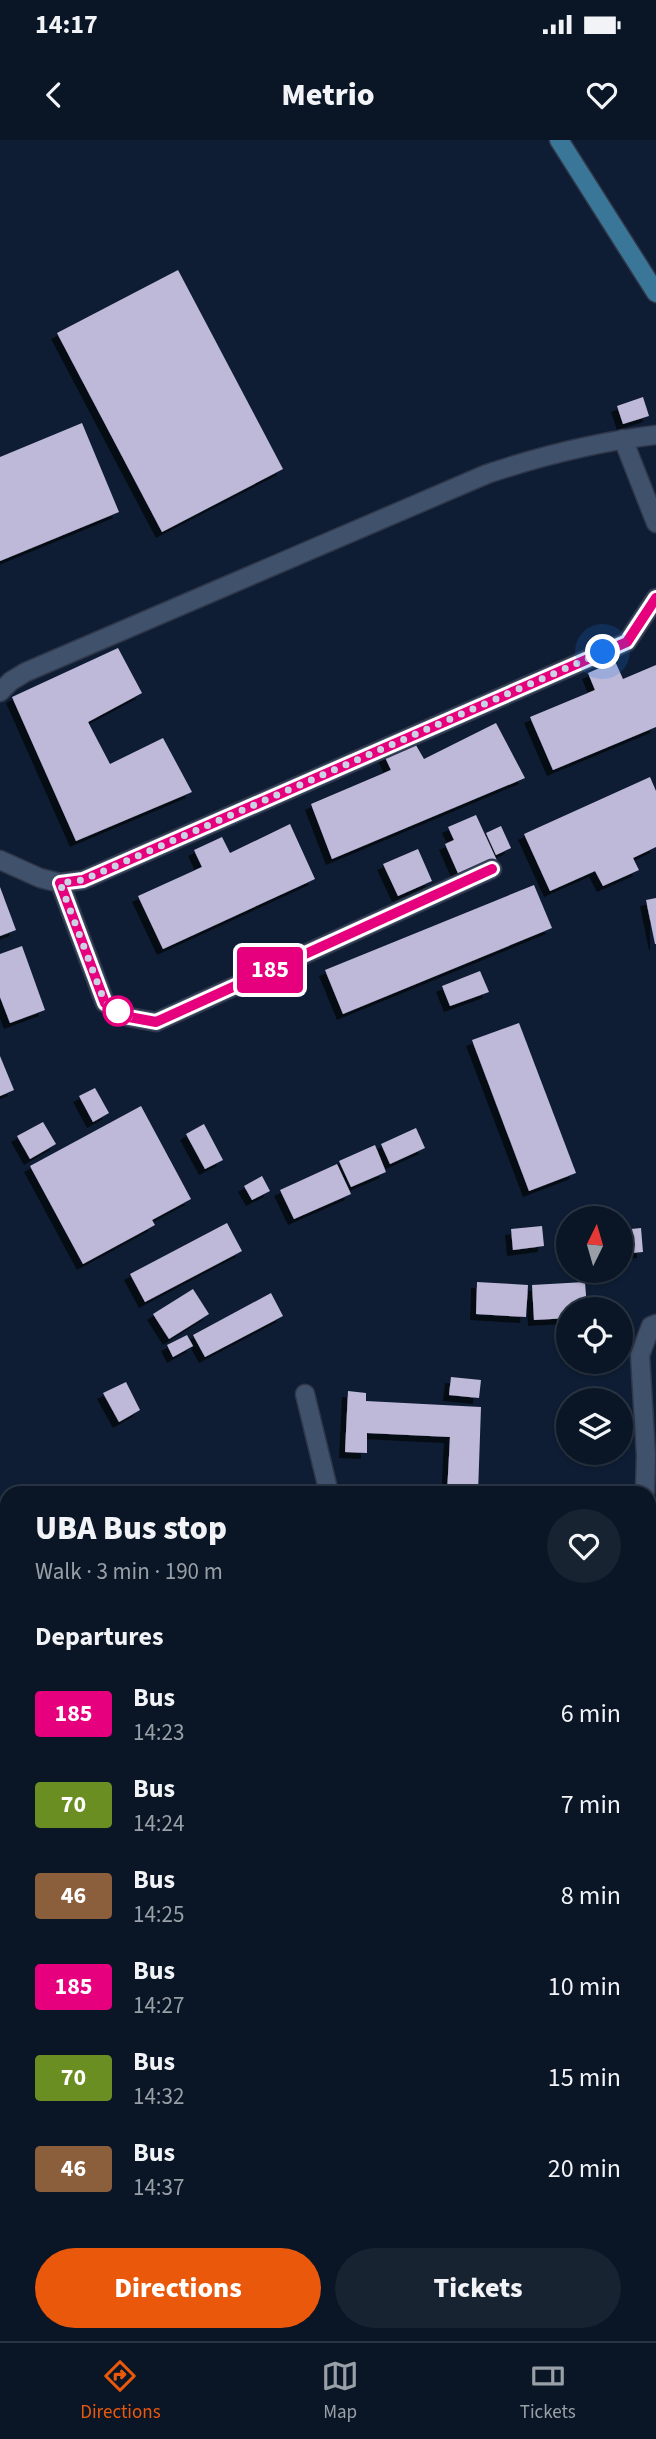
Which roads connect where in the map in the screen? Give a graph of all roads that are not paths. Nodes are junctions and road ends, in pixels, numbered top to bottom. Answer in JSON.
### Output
{"nodes":[{"id":1,"x":559,"y":140,"type":"edge"},
{"id":2,"x":656,"y":293,"type":"edge"},
{"id":3,"x":656,"y":435,"type":"edge"},
{"id":4,"x":623,"y":439,"type":"junction"},
{"id":5,"x":656,"y":523,"type":"edge"},
{"id":6,"x":656,"y":598,"type":"edge"},
{"id":7,"x":0,"y":692,"type":"edge"},
{"id":8,"x":0,"y":860,"type":"edge"},
{"id":9,"x":492,"y":869,"type":"dead end"},
{"id":10,"x":60,"y":883,"type":"junction"},
{"id":11,"x":656,"y":1324,"type":"edge"},
{"id":12,"x":304,"y":1394,"type":"dead end"},
{"id":13,"x":327,"y":1486,"type":"edge"},
{"id":14,"x":645,"y":1486,"type":"edge"}],
"edges":[{"from":1,"to":2,"type":"main road"},
{"from":3,"to":4,"type":"street"},
{"from":4,"to":5,"type":"street"},
{"from":4,"to":7,"type":"street"},
{"from":6,"to":10,"type":"street"},
{"from":8,"to":10,"type":"street"},
{"from":9,"to":10,"type":"street"},
{"from":11,"to":14,"type":"street"},
{"from":12,"to":13,"type":"street"}]}
